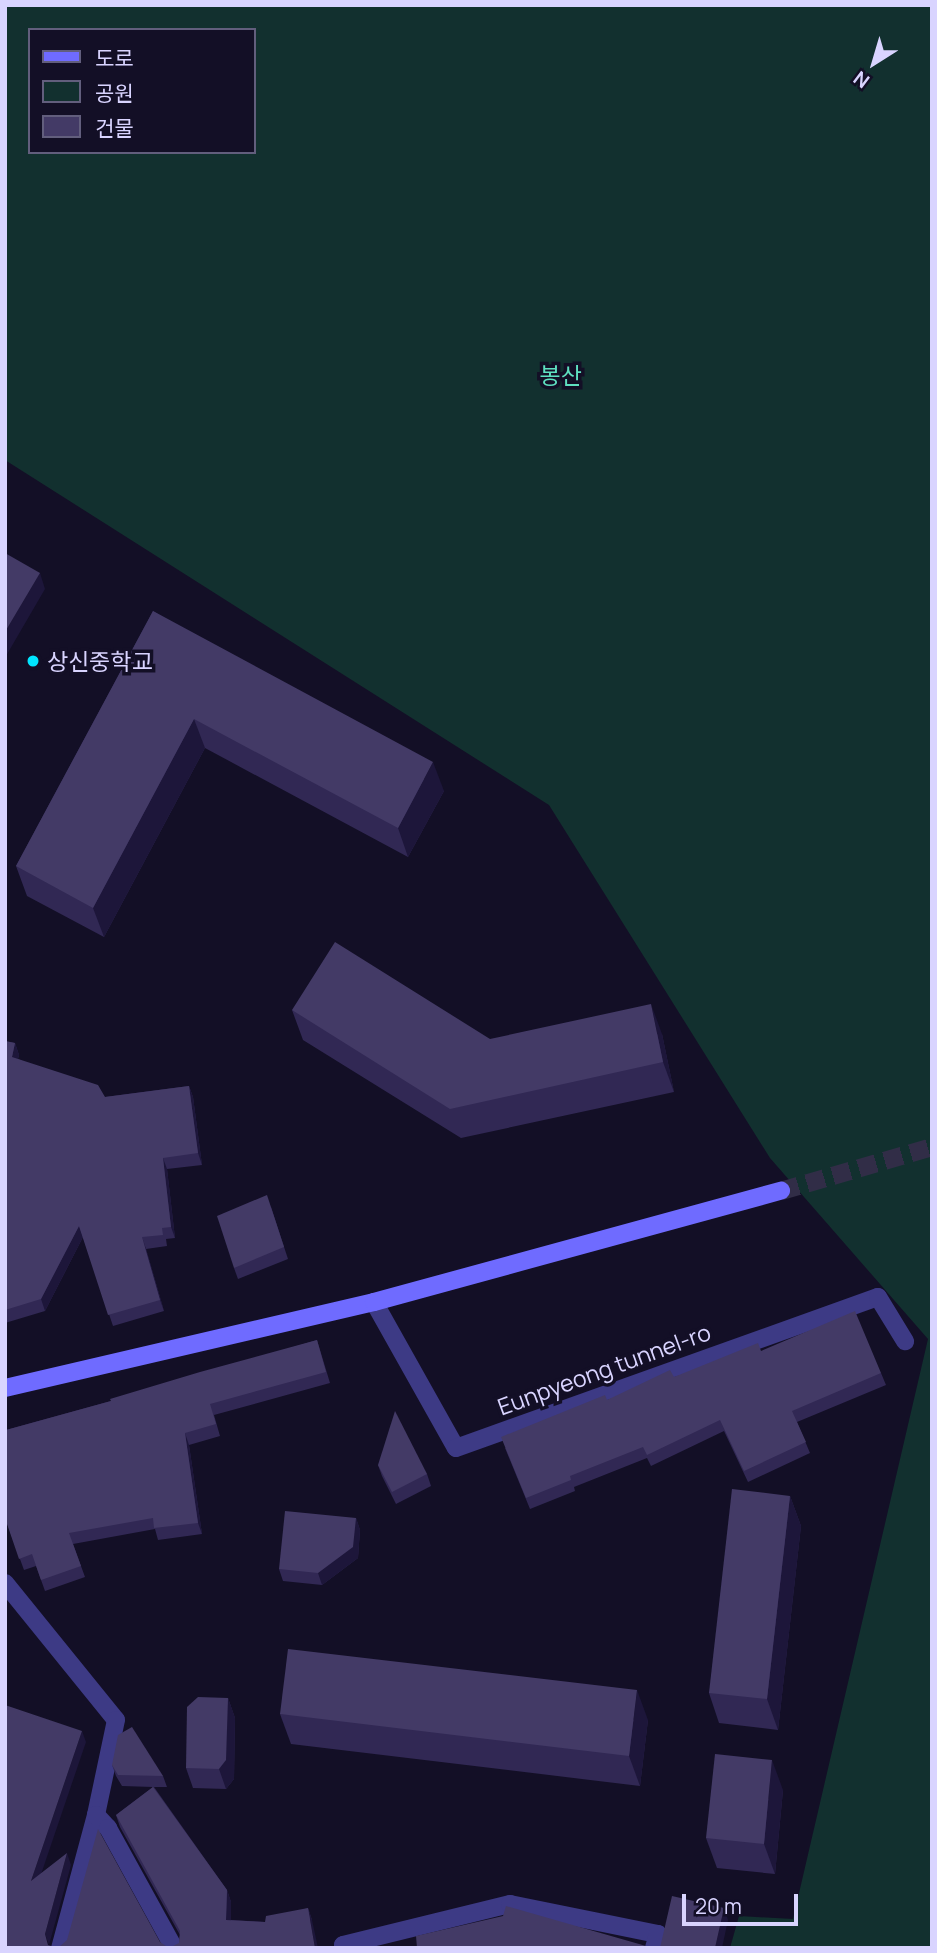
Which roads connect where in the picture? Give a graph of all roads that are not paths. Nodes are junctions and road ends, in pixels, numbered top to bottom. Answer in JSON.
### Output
{"nodes":[{"id":1,"x":781,"y":1191,"type":"tunnel mouth"},
{"id":2,"x":374,"y":1302,"type":"junction"},
{"id":3,"x":905,"y":1341,"type":"dead end"},
{"id":4,"x":5,"y":1388,"type":"edge"},
{"id":5,"x":5,"y":1583,"type":"edge"},
{"id":6,"x":96,"y":1815,"type":"junction"},
{"id":7,"x":60,"y":1948,"type":"edge"},
{"id":8,"x":174,"y":1948,"type":"edge"},
{"id":9,"x":344,"y":1948,"type":"edge"},
{"id":10,"x":654,"y":1948,"type":"edge"}],
"edges":[{"from":1,"to":2,"type":"main road"},
{"from":2,"to":3,"type":"street","name":"Eunpyeong tunnel-ro"},
{"from":2,"to":4,"type":"main road"},
{"from":5,"to":6,"type":"street"},
{"from":6,"to":7,"type":"street"},
{"from":6,"to":8,"type":"street"},
{"from":9,"to":10,"type":"street"}]}
